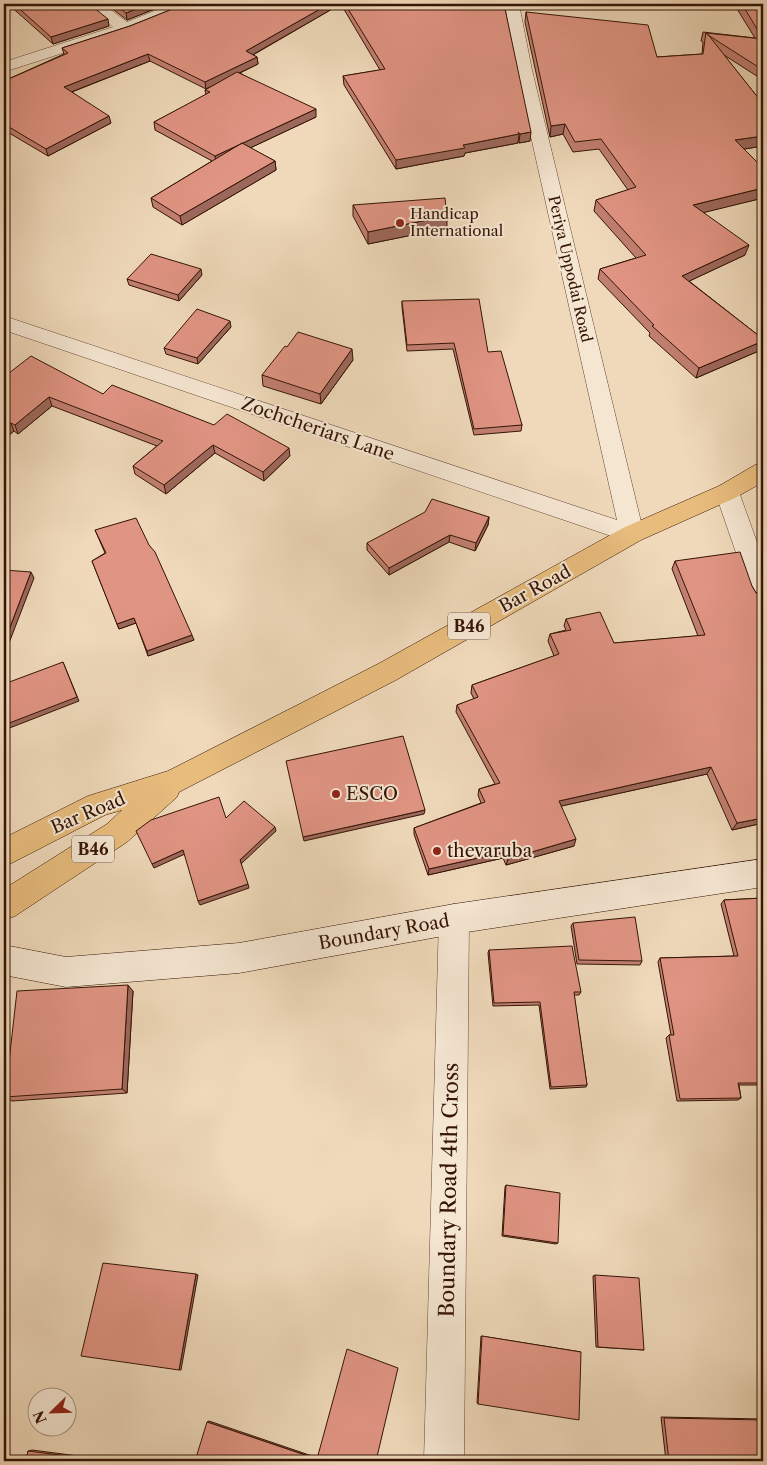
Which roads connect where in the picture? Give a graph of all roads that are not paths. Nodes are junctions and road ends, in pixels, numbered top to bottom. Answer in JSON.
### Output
{"nodes":[{"id":1,"x":93,"y":4,"type":"edge"},
{"id":2,"x":184,"y":4,"type":"edge"},
{"id":3,"x":511,"y":4,"type":"edge"},
{"id":4,"x":125,"y":28,"type":"junction"},
{"id":5,"x":4,"y":67,"type":"edge"},
{"id":6,"x":4,"y":323,"type":"edge"},
{"id":7,"x":763,"y":471,"type":"edge"},
{"id":8,"x":727,"y":492,"type":"junction"},
{"id":9,"x":632,"y":534,"type":"junction"},
{"id":10,"x":763,"y":593,"type":"edge"},
{"id":11,"x":175,"y":781,"type":"junction"},
{"id":12,"x":4,"y":853,"type":"edge"},
{"id":13,"x":763,"y":873,"type":"edge"},
{"id":14,"x":4,"y":906,"type":"edge"},
{"id":15,"x":454,"y":919,"type":"junction"},
{"id":16,"x":4,"y":960,"type":"edge"},
{"id":17,"x":444,"y":1461,"type":"edge"}],
"edges":[{"from":1,"to":4,"type":"street"},
{"from":2,"to":4,"type":"street"},
{"from":3,"to":9,"type":"street","name":"Periya Uppodai Road"},
{"from":4,"to":5,"type":"street"},
{"from":6,"to":9,"type":"street","name":"Zochcheriars Lane"},
{"from":7,"to":8,"type":"main road","name":"Bar Road","number":"B46"},
{"from":8,"to":9,"type":"main road","name":"Bar Road","number":"B46"},
{"from":8,"to":10,"type":"street"},
{"from":9,"to":11,"type":"main road","name":"Bar Road","number":"B46"},
{"from":11,"to":12,"type":"main road","name":"Bar Road","number":"B46"},
{"from":11,"to":14,"type":"main road","name":"Bar Road","number":"B46"},
{"from":13,"to":15,"type":"street","name":"Boundary Road"},
{"from":15,"to":16,"type":"street","name":"Boundary Road"},
{"from":15,"to":17,"type":"street","name":"Boundary Road 4th Cross"}]}
